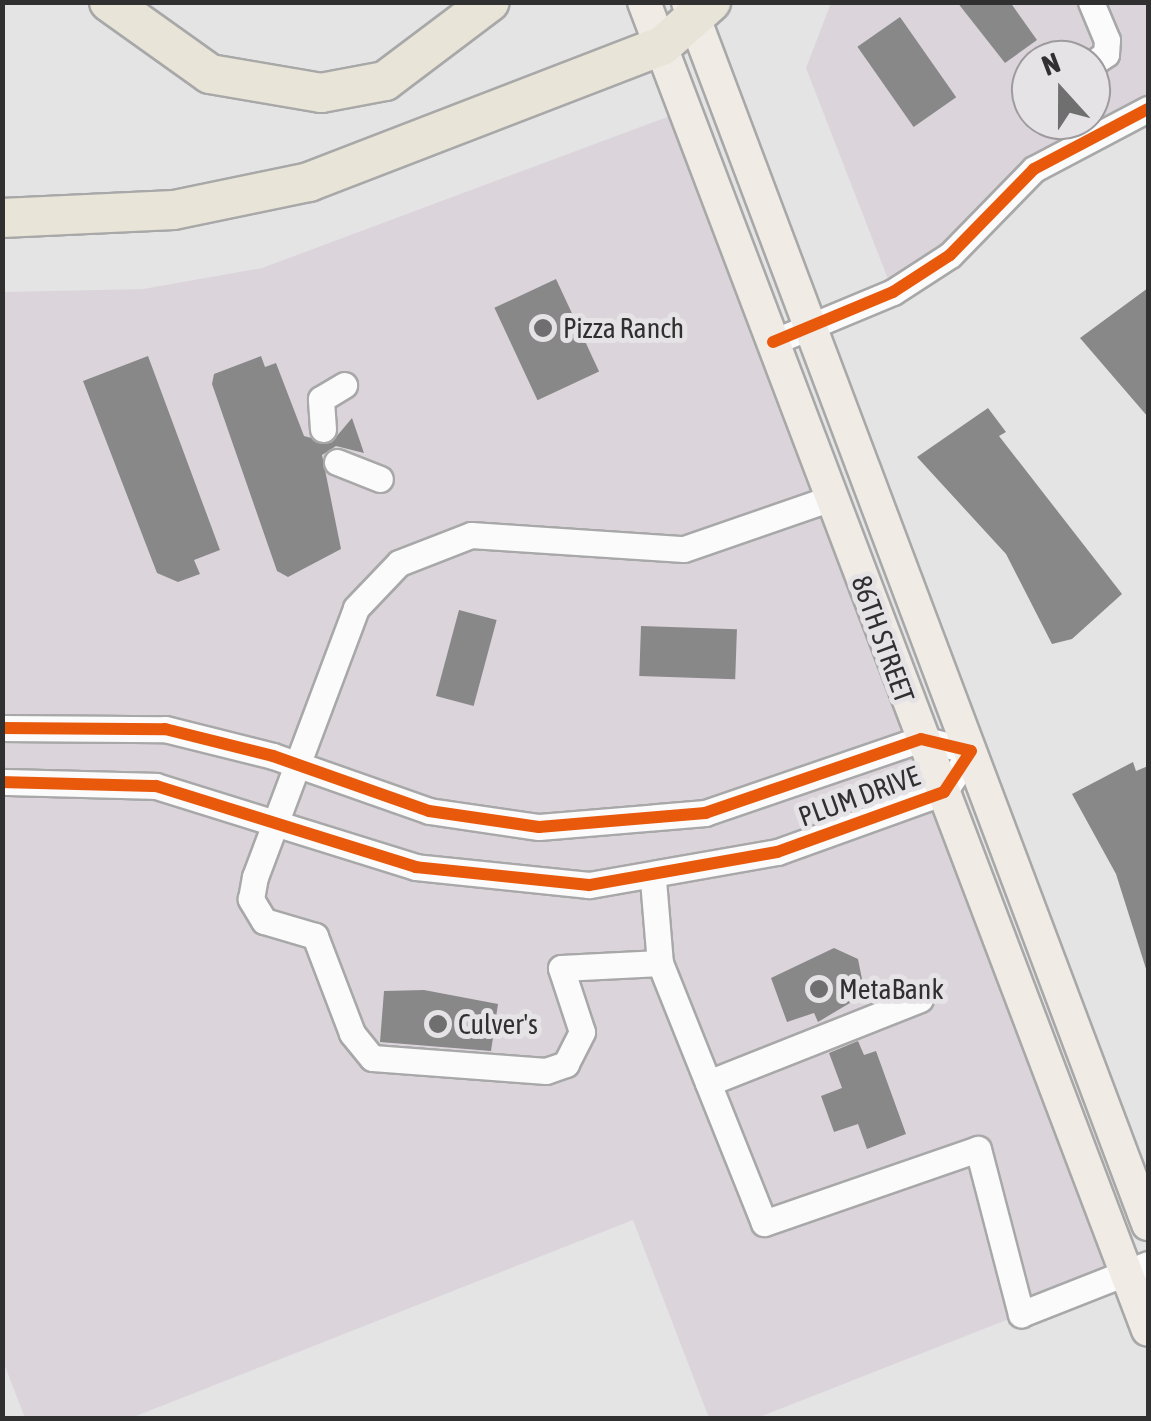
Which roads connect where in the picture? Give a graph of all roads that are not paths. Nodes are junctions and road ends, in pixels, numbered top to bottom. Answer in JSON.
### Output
{"nodes":[{"id":1,"x":109,"y":2,"type":"edge"},
{"id":2,"x":490,"y":2,"type":"edge"},
{"id":3,"x":644,"y":2,"type":"edge"},
{"id":4,"x":1090,"y":2,"type":"edge"},
{"id":5,"x":698,"y":8,"type":"edge"},
{"id":6,"x":1107,"y":40,"type":"edge"},
{"id":7,"x":662,"y":46,"type":"junction"},
{"id":8,"x":1148,"y":109,"type":"edge"},
{"id":9,"x":2,"y":218,"type":"edge"},
{"id":10,"x":810,"y":328,"type":"junction"},
{"id":11,"x":773,"y":342,"type":"junction"},
{"id":12,"x":344,"y":385,"type":"dead end"},
{"id":13,"x":323,"y":429,"type":"dead end"},
{"id":14,"x":337,"y":462,"type":"dead end"},
{"id":15,"x":380,"y":479,"type":"dead end"},
{"id":16,"x":831,"y":498,"type":"junction"},
{"id":17,"x":2,"y":728,"type":"edge"},
{"id":18,"x":920,"y":740,"type":"junction"},
{"id":19,"x":972,"y":750,"type":"junction"},
{"id":20,"x":296,"y":765,"type":"junction"},
{"id":21,"x":2,"y":782,"type":"edge"},
{"id":22,"x":944,"y":792,"type":"junction"},
{"id":23,"x":276,"y":818,"type":"junction"},
{"id":24,"x":653,"y":880,"type":"junction"},
{"id":25,"x":660,"y":963,"type":"junction"},
{"id":26,"x":920,"y":999,"type":"dead end"},
{"id":27,"x":708,"y":1084,"type":"junction"},
{"id":28,"x":1148,"y":1224,"type":"edge"},
{"id":29,"x":1138,"y":1268,"type":"edge"},
{"id":30,"x":1148,"y":1330,"type":"edge"}],
"edges":[{"from":1,"to":2,"type":"highway"},
{"from":3,"to":7,"type":"main road","name":"86TH STREET"},
{"from":4,"to":6,"type":"street"},
{"from":5,"to":7,"type":"highway"},
{"from":5,"to":10,"type":"main road","name":"86TH STREET"},
{"from":7,"to":9,"type":"highway"},
{"from":7,"to":11,"type":"main road","name":"86TH STREET"},
{"from":8,"to":10,"type":"street"},
{"from":10,"to":11,"type":"street"},
{"from":10,"to":19,"type":"main road","name":"86TH STREET"},
{"from":11,"to":16,"type":"main road","name":"86TH STREET"},
{"from":12,"to":13,"type":"street"},
{"from":14,"to":15,"type":"street"},
{"from":16,"to":18,"type":"main road","name":"86TH STREET"},
{"from":16,"to":20,"type":"street"},
{"from":17,"to":20,"type":"street","name":"PLUM DRIVE"},
{"from":18,"to":19,"type":"street","name":"PLUM DRIVE"},
{"from":18,"to":20,"type":"street","name":"PLUM DRIVE"},
{"from":18,"to":22,"type":"main road","name":"86TH STREET"},
{"from":19,"to":22,"type":"street","name":"PLUM DRIVE"},
{"from":19,"to":28,"type":"main road","name":"86TH STREET"},
{"from":20,"to":23,"type":"street"},
{"from":21,"to":23,"type":"street","name":"PLUM DRIVE"},
{"from":22,"to":24,"type":"street","name":"PLUM DRIVE"},
{"from":22,"to":29,"type":"main road","name":"86TH STREET"},
{"from":23,"to":24,"type":"street","name":"PLUM DRIVE"},
{"from":23,"to":25,"type":"street"},
{"from":24,"to":25,"type":"street"},
{"from":25,"to":27,"type":"street"},
{"from":26,"to":27,"type":"street"},
{"from":27,"to":29,"type":"street"},
{"from":29,"to":30,"type":"main road","name":"86TH STREET"}]}
